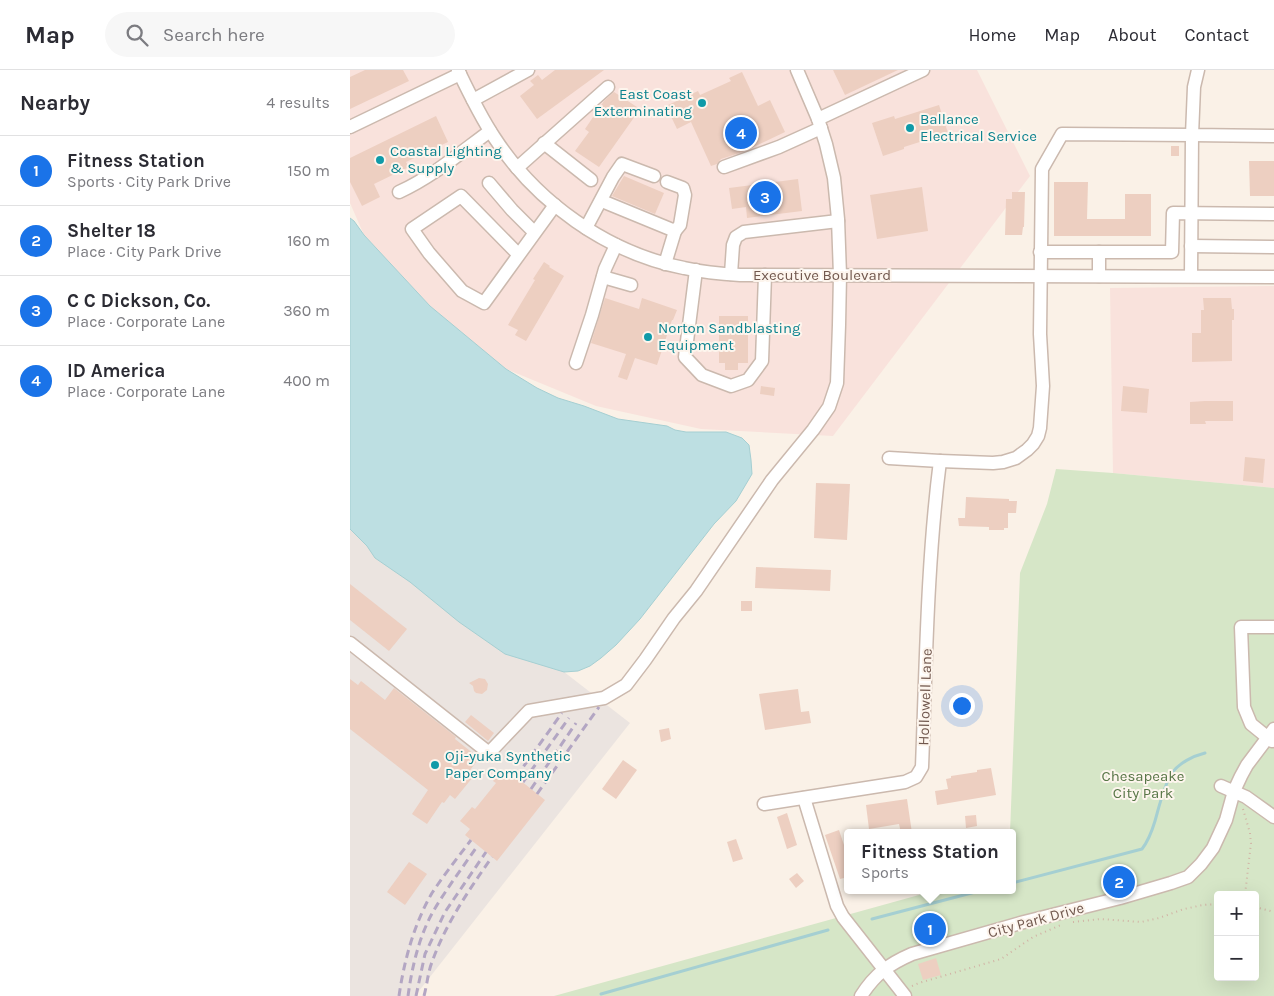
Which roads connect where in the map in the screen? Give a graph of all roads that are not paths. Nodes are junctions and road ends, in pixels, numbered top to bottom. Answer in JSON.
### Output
{"nodes":[{"id":1,"x":528,"y":70,"type":"edge"},
{"id":2,"x":796,"y":70,"type":"edge"},
{"id":3,"x":923,"y":70,"type":"edge"},
{"id":4,"x":1198,"y":70,"type":"edge"},
{"id":5,"x":459,"y":72,"type":"edge"},
{"id":6,"x":608,"y":87,"type":"dead end"},
{"id":7,"x":473,"y":100,"type":"junction"},
{"id":8,"x":820,"y":124,"type":"junction"},
{"id":9,"x":350,"y":127,"type":"edge"},
{"id":10,"x":490,"y":131,"type":"junction"},
{"id":11,"x":1192,"y":135,"type":"junction"},
{"id":12,"x":1274,"y":136,"type":"edge"},
{"id":13,"x":544,"y":143,"type":"junction"},
{"id":14,"x":724,"y":167,"type":"dead end"},
{"id":15,"x":516,"y":168,"type":"junction"},
{"id":16,"x":654,"y":176,"type":"dead end"},
{"id":17,"x":591,"y":180,"type":"dead end"},
{"id":18,"x":667,"y":182,"type":"dead end"},
{"id":19,"x":489,"y":183,"type":"dead end"},
{"id":20,"x":399,"y":192,"type":"dead end"},
{"id":21,"x":602,"y":201,"type":"junction"},
{"id":22,"x":555,"y":205,"type":"junction"},
{"id":23,"x":1192,"y":213,"type":"junction"},
{"id":24,"x":1274,"y":214,"type":"edge"},
{"id":25,"x":838,"y":221,"type":"junction"},
{"id":26,"x":586,"y":228,"type":"junction"},
{"id":27,"x":675,"y":231,"type":"junction"},
{"id":28,"x":534,"y":232,"type":"junction"},
{"id":29,"x":616,"y":245,"type":"junction"},
{"id":30,"x":1191,"y":246,"type":"junction"},
{"id":31,"x":1274,"y":247,"type":"edge"},
{"id":32,"x":1040,"y":252,"type":"junction"},
{"id":33,"x":1099,"y":252,"type":"junction"},
{"id":34,"x":518,"y":254,"type":"junction"},
{"id":35,"x":664,"y":264,"type":"junction"},
{"id":36,"x":696,"y":270,"type":"junction"},
{"id":37,"x":731,"y":274,"type":"junction"},
{"id":38,"x":765,"y":275,"type":"junction"},
{"id":39,"x":840,"y":275,"type":"junction"},
{"id":40,"x":603,"y":276,"type":"junction"},
{"id":41,"x":1040,"y":276,"type":"junction"},
{"id":42,"x":1099,"y":276,"type":"junction"},
{"id":43,"x":1191,"y":276,"type":"junction"},
{"id":44,"x":1274,"y":277,"type":"edge"},
{"id":45,"x":631,"y":285,"type":"dead end"},
{"id":46,"x":576,"y":364,"type":"dead end"},
{"id":47,"x":889,"y":458,"type":"dead end"},
{"id":48,"x":940,"y":461,"type":"junction"},
{"id":49,"x":1274,"y":627,"type":"edge"},
{"id":50,"x":350,"y":643,"type":"edge"},
{"id":51,"x":1272,"y":737,"type":"edge"},
{"id":52,"x":1221,"y":786,"type":"dead end"},
{"id":53,"x":1234,"y":791,"type":"junction"},
{"id":54,"x":804,"y":798,"type":"junction"},
{"id":55,"x":764,"y":804,"type":"dead end"},
{"id":56,"x":1274,"y":817,"type":"edge"},
{"id":57,"x":884,"y":969,"type":"junction"},
{"id":58,"x":904,"y":994,"type":"edge"},
{"id":59,"x":861,"y":996,"type":"edge"}],
"edges":[{"from":1,"to":7,"type":"street"},
{"from":2,"to":8,"type":"street"},
{"from":3,"to":8,"type":"street"},
{"from":4,"to":11,"type":"street"},
{"from":5,"to":7,"type":"street","name":"Executive Boulevard"},
{"from":5,"to":9,"type":"street"},
{"from":6,"to":13,"type":"street"},
{"from":7,"to":10,"type":"street","name":"Executive Boulevard"},
{"from":8,"to":14,"type":"street"},
{"from":8,"to":25,"type":"street"},
{"from":10,"to":15,"type":"street","name":"Executive Boulevard"},
{"from":10,"to":20,"type":"street"},
{"from":11,"to":12,"type":"street"},
{"from":11,"to":23,"type":"street"},
{"from":11,"to":32,"type":"street"},
{"from":13,"to":15,"type":"street"},
{"from":13,"to":17,"type":"street"},
{"from":15,"to":22,"type":"street","name":"Executive Boulevard"},
{"from":16,"to":21,"type":"street"},
{"from":18,"to":27,"type":"street"},
{"from":19,"to":28,"type":"street"},
{"from":21,"to":26,"type":"street"},
{"from":21,"to":27,"type":"street"},
{"from":22,"to":26,"type":"street","name":"Executive Boulevard"},
{"from":22,"to":28,"type":"street"},
{"from":23,"to":24,"type":"street"},
{"from":23,"to":30,"type":"street"},
{"from":23,"to":33,"type":"street"},
{"from":25,"to":37,"type":"street"},
{"from":25,"to":39,"type":"street"},
{"from":26,"to":29,"type":"street","name":"Executive Boulevard"},
{"from":27,"to":35,"type":"street"},
{"from":28,"to":34,"type":"street"},
{"from":29,"to":35,"type":"street","name":"Executive Boulevard"},
{"from":29,"to":40,"type":"street"},
{"from":30,"to":31,"type":"street"},
{"from":30,"to":43,"type":"street"},
{"from":32,"to":33,"type":"street"},
{"from":32,"to":41,"type":"street"},
{"from":33,"to":42,"type":"street"},
{"from":34,"to":34,"type":"street"},
{"from":35,"to":36,"type":"street","name":"Executive Boulevard"},
{"from":36,"to":37,"type":"street","name":"Executive Boulevard"},
{"from":36,"to":38,"type":"street"},
{"from":37,"to":38,"type":"street","name":"Executive Boulevard"},
{"from":38,"to":39,"type":"street","name":"Executive Boulevard"},
{"from":39,"to":41,"type":"street","name":"Executive Boulevard"},
{"from":39,"to":50,"type":"street"},
{"from":40,"to":45,"type":"street"},
{"from":40,"to":46,"type":"street"},
{"from":41,"to":42,"type":"street","name":"Executive Boulevard"},
{"from":41,"to":48,"type":"street"},
{"from":42,"to":43,"type":"street","name":"Executive Boulevard"},
{"from":43,"to":44,"type":"street","name":"Executive Boulevard"},
{"from":47,"to":48,"type":"street"},
{"from":48,"to":54,"type":"street","name":"Hollowell Lane"},
{"from":49,"to":51,"type":"street"},
{"from":51,"to":53,"type":"street","name":"City Park Drive"},
{"from":52,"to":53,"type":"street"},
{"from":53,"to":56,"type":"street"},
{"from":53,"to":57,"type":"street","name":"City Park Drive"},
{"from":54,"to":55,"type":"street","name":"Hollowell Lane"},
{"from":54,"to":57,"type":"street"},
{"from":57,"to":58,"type":"street"},
{"from":57,"to":59,"type":"street","name":"City Park Drive"}]}
